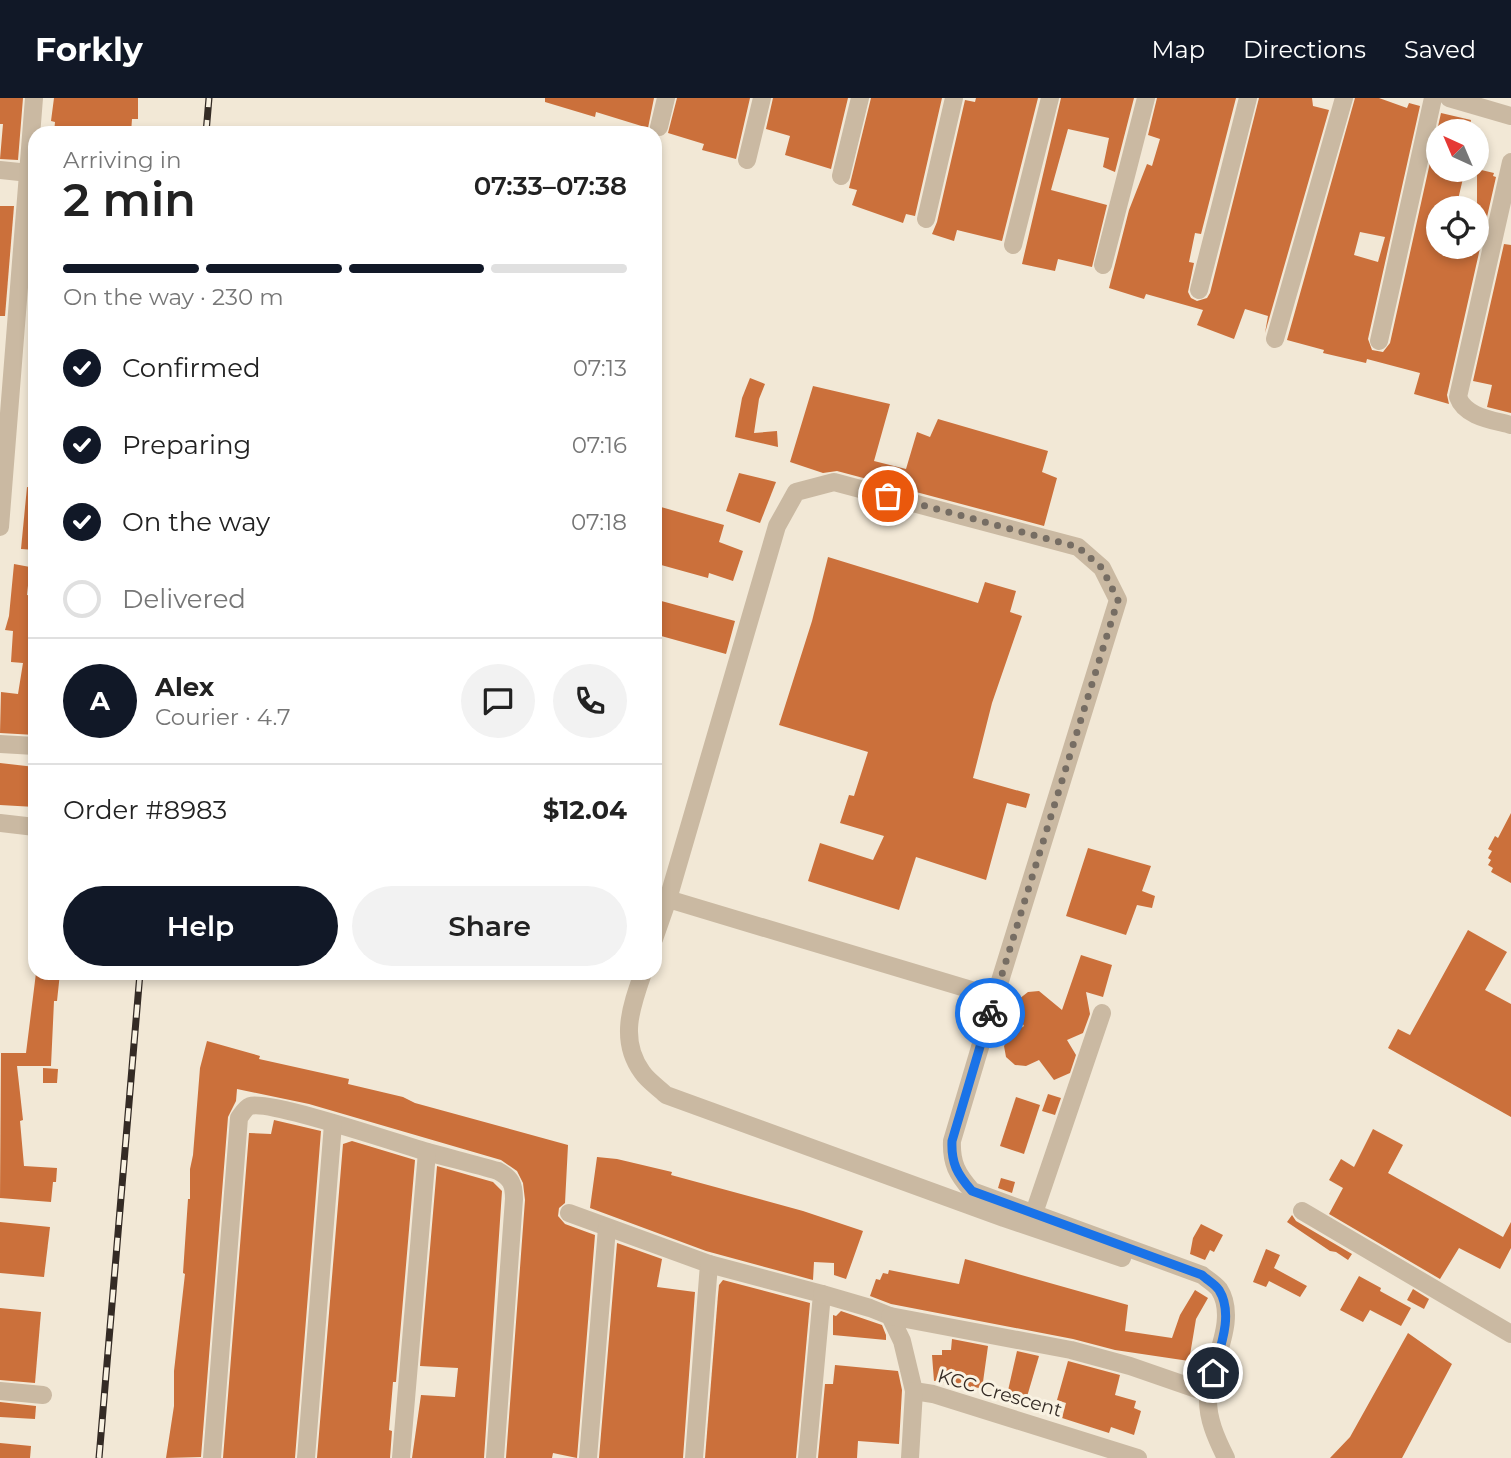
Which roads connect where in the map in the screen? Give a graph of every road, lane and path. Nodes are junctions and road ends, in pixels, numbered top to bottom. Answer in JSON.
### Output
{"nodes":[{"id":1,"x":34,"y":98,"type":"edge"},
{"id":2,"x":666,"y":98,"type":"edge"},
{"id":3,"x":762,"y":98,"type":"edge"},
{"id":4,"x":860,"y":98,"type":"edge"},
{"id":5,"x":954,"y":98,"type":"edge"},
{"id":6,"x":1050,"y":98,"type":"edge"},
{"id":7,"x":1146,"y":98,"type":"edge"},
{"id":8,"x":1248,"y":98,"type":"edge"},
{"id":9,"x":1344,"y":98,"type":"edge"},
{"id":10,"x":1433,"y":98,"type":"edge"},
{"id":11,"x":1449,"y":98,"type":"edge"},
{"id":12,"x":1511,"y":116,"type":"edge"},
{"id":13,"x":32,"y":126,"type":"edge"},
{"id":14,"x":659,"y":126,"type":"edge"},
{"id":15,"x":747,"y":160,"type":"dead end"},
{"id":16,"x":1511,"y":162,"type":"edge"},
{"id":17,"x":0,"y":170,"type":"edge"},
{"id":18,"x":28,"y":173,"type":"edge"},
{"id":19,"x":841,"y":176,"type":"dead end"},
{"id":20,"x":28,"y":180,"type":"edge"},
{"id":21,"x":926,"y":219,"type":"dead end"},
{"id":22,"x":1503,"y":230,"type":"edge"},
{"id":23,"x":1013,"y":245,"type":"dead end"},
{"id":24,"x":1103,"y":265,"type":"dead end"},
{"id":25,"x":1199,"y":290,"type":"dead end"},
{"id":26,"x":9,"y":317,"type":"edge"},
{"id":27,"x":1275,"y":339,"type":"dead end"},
{"id":28,"x":1379,"y":341,"type":"dead end"},
{"id":29,"x":5,"y":414,"type":"edge"},
{"id":30,"x":1511,"y":425,"type":"edge"},
{"id":31,"x":1,"y":508,"type":"edge"},
{"id":32,"x":0,"y":527,"type":"edge"},
{"id":33,"x":0,"y":744,"type":"edge"},
{"id":34,"x":28,"y":746,"type":"edge"},
{"id":35,"x":0,"y":823,"type":"edge"},
{"id":36,"x":28,"y":826,"type":"edge"},
{"id":37,"x":668,"y":899,"type":"junction"},
{"id":38,"x":662,"y":916,"type":"edge"},
{"id":39,"x":641,"y":980,"type":"edge"},
{"id":40,"x":995,"y":997,"type":"junction"},
{"id":41,"x":1102,"y":1013,"type":"dead end"},
{"id":42,"x":333,"y":1124,"type":"junction"},
{"id":43,"x":427,"y":1152,"type":"junction"},
{"id":44,"x":1302,"y":1211,"type":"dead end"},
{"id":45,"x":569,"y":1213,"type":"dead end"},
{"id":46,"x":1034,"y":1213,"type":"junction"},
{"id":47,"x":607,"y":1228,"type":"junction"},
{"id":48,"x":709,"y":1264,"type":"junction"},
{"id":49,"x":1213,"y":1284,"type":"junction"},
{"id":50,"x":822,"y":1294,"type":"junction"},
{"id":51,"x":890,"y":1316,"type":"junction"},
{"id":52,"x":1511,"y":1334,"type":"edge"},
{"id":53,"x":0,"y":1391,"type":"edge"},
{"id":54,"x":914,"y":1391,"type":"junction"},
{"id":55,"x":1208,"y":1393,"type":"junction"},
{"id":56,"x":43,"y":1395,"type":"dead end"},
{"id":57,"x":212,"y":1458,"type":"edge"},
{"id":58,"x":306,"y":1458,"type":"edge"},
{"id":59,"x":401,"y":1458,"type":"edge"},
{"id":60,"x":495,"y":1458,"type":"edge"},
{"id":61,"x":588,"y":1458,"type":"edge"},
{"id":62,"x":694,"y":1458,"type":"edge"},
{"id":63,"x":807,"y":1458,"type":"edge"},
{"id":64,"x":909,"y":1458,"type":"edge"},
{"id":65,"x":1138,"y":1458,"type":"edge"},
{"id":66,"x":1226,"y":1458,"type":"edge"}],
"edges":[{"from":1,"to":13,"type":"street"},
{"from":2,"to":14,"type":"street"},
{"from":3,"to":15,"type":"street"},
{"from":4,"to":19,"type":"street"},
{"from":5,"to":21,"type":"street"},
{"from":6,"to":23,"type":"street"},
{"from":7,"to":24,"type":"street"},
{"from":8,"to":25,"type":"street"},
{"from":9,"to":27,"type":"street"},
{"from":10,"to":28,"type":"street"},
{"from":11,"to":12,"type":"street"},
{"from":16,"to":22,"type":"street"},
{"from":17,"to":18,"type":"street"},
{"from":20,"to":26,"type":"street"},
{"from":22,"to":30,"type":"street"},
{"from":26,"to":29,"type":"street"},
{"from":29,"to":31,"type":"street"},
{"from":31,"to":32,"type":"street"},
{"from":33,"to":34,"type":"street"},
{"from":35,"to":36,"type":"street"},
{"from":37,"to":38,"type":"street"},
{"from":37,"to":40,"type":"street"},
{"from":37,"to":40,"type":"street"},
{"from":39,"to":49,"type":"street"},
{"from":40,"to":46,"type":"street"},
{"from":41,"to":46,"type":"street"},
{"from":42,"to":43,"type":"street"},
{"from":42,"to":57,"type":"street"},
{"from":42,"to":58,"type":"street"},
{"from":43,"to":59,"type":"street"},
{"from":43,"to":60,"type":"street"},
{"from":44,"to":52,"type":"street"},
{"from":45,"to":47,"type":"street"},
{"from":46,"to":49,"type":"street"},
{"from":47,"to":48,"type":"street"},
{"from":47,"to":61,"type":"street"},
{"from":48,"to":50,"type":"street"},
{"from":48,"to":62,"type":"street"},
{"from":49,"to":55,"type":"street"},
{"from":50,"to":51,"type":"street"},
{"from":50,"to":63,"type":"street"},
{"from":51,"to":54,"type":"street","name":"KCC Crescent"},
{"from":51,"to":55,"type":"street"},
{"from":53,"to":56,"type":"street"},
{"from":54,"to":64,"type":"street"},
{"from":54,"to":65,"type":"street","name":"KCC Crescent"},
{"from":55,"to":66,"type":"street"}]}
